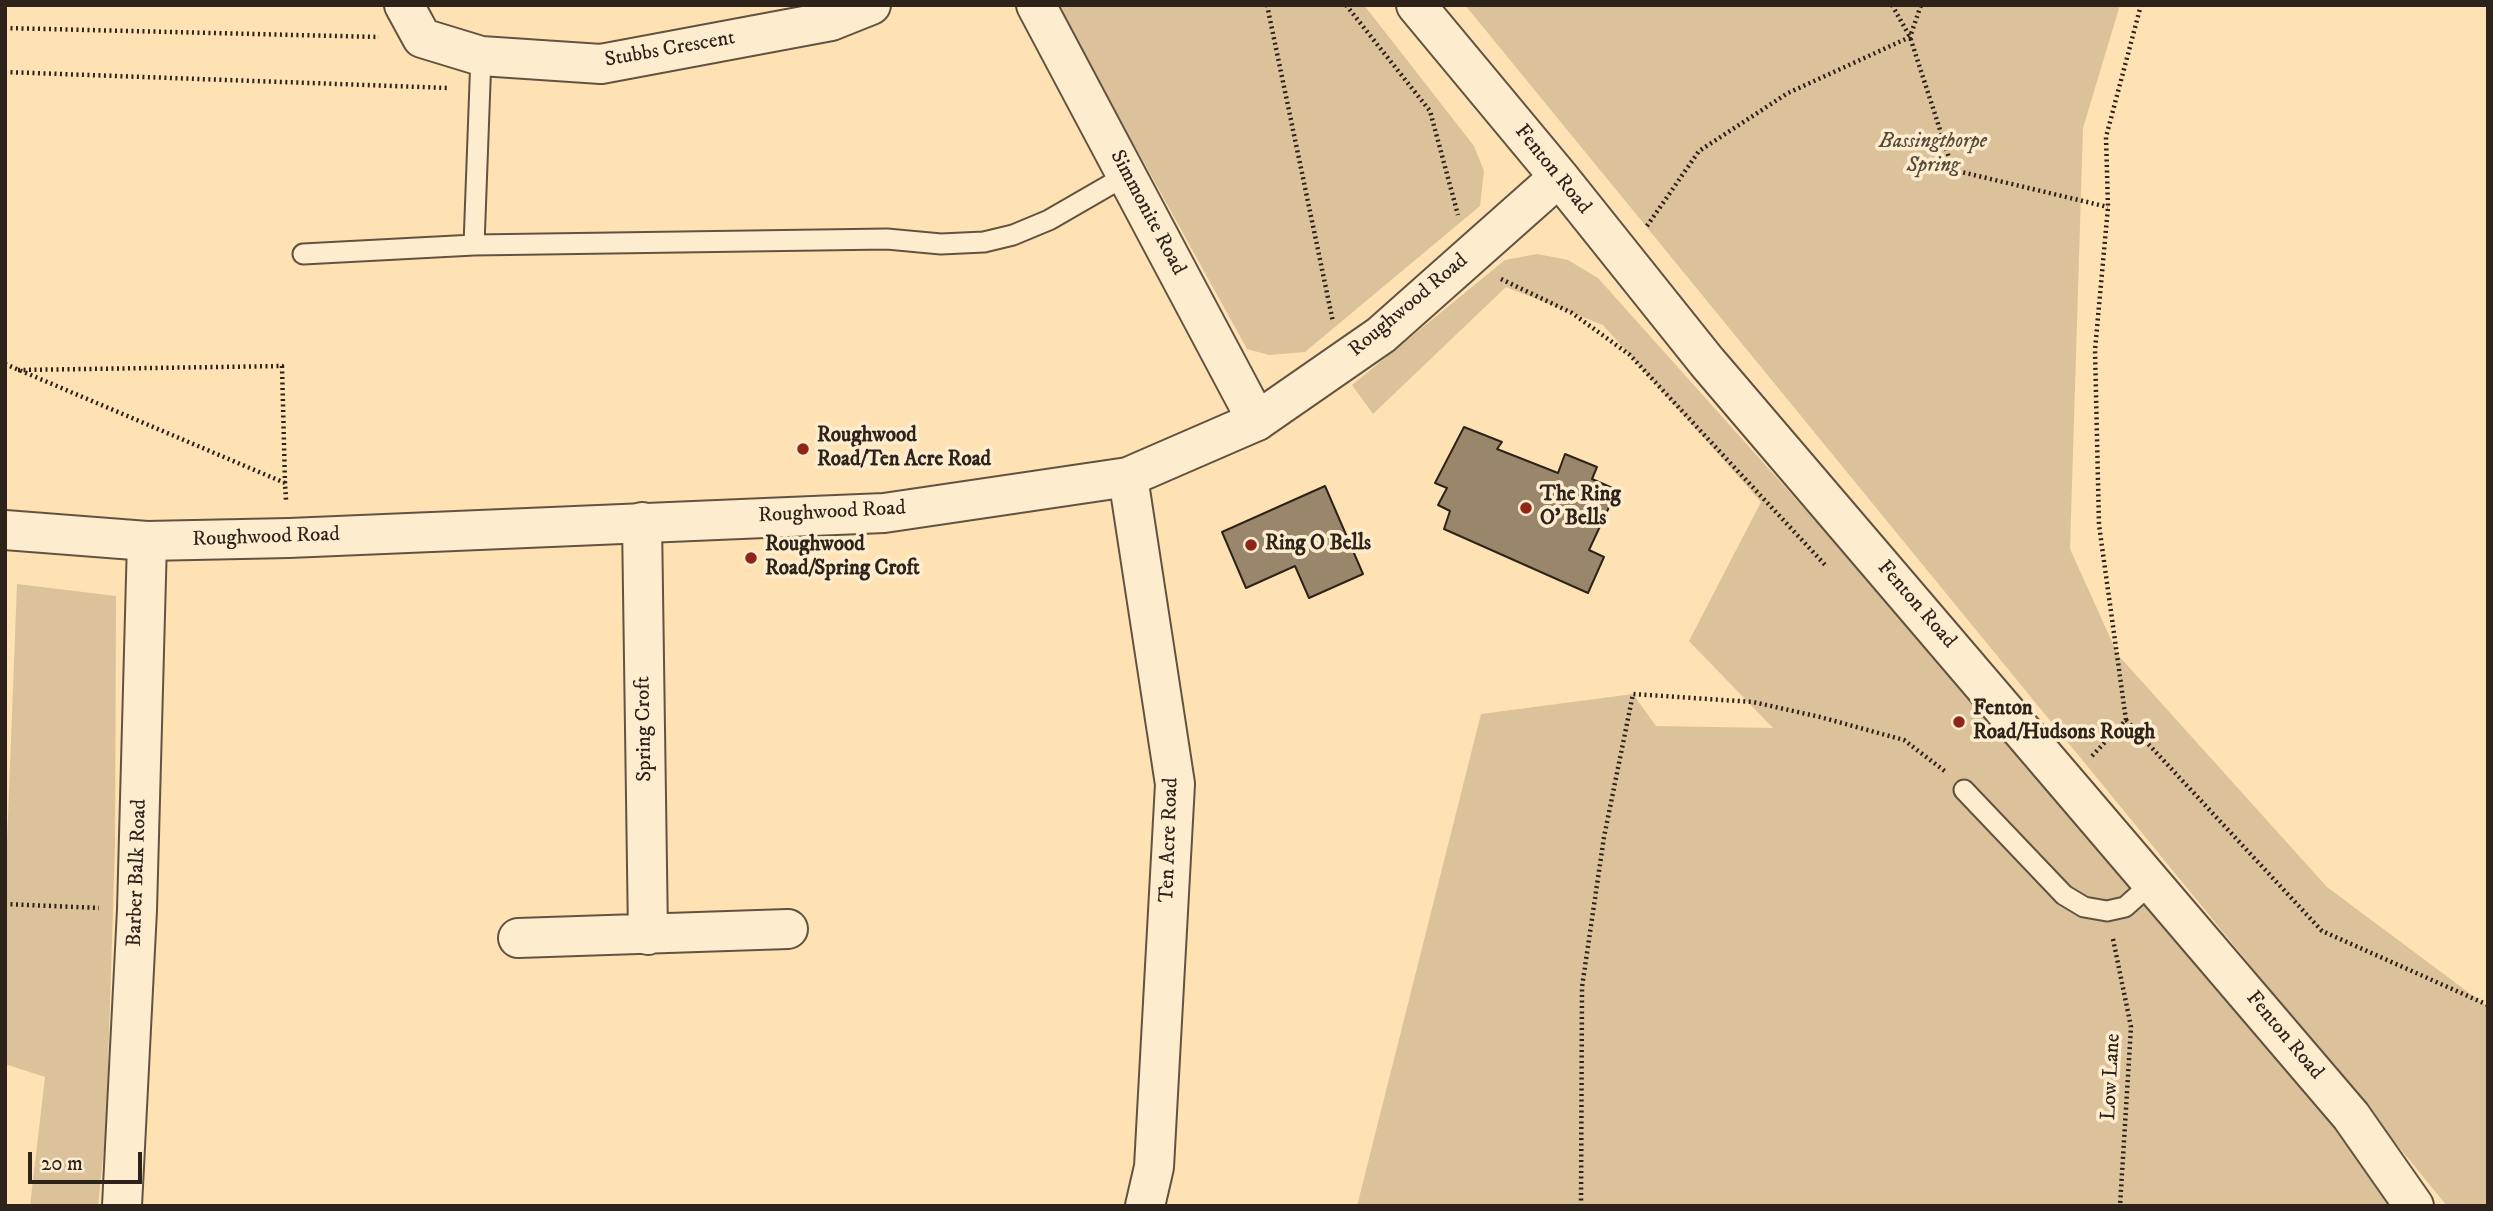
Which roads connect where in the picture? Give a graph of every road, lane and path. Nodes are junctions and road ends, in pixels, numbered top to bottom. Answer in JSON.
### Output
{"nodes":[{"id":1,"x":404,"y":5,"type":"edge"},
{"id":2,"x":871,"y":5,"type":"edge"},
{"id":3,"x":1036,"y":5,"type":"edge"},
{"id":4,"x":1267,"y":5,"type":"edge"},
{"id":5,"x":1346,"y":5,"type":"edge"},
{"id":6,"x":1416,"y":5,"type":"edge"},
{"id":7,"x":1892,"y":5,"type":"edge"},
{"id":8,"x":1921,"y":5,"type":"edge"},
{"id":9,"x":2141,"y":5,"type":"edge"},
{"id":10,"x":5,"y":28,"type":"edge"},
{"id":11,"x":1910,"y":37,"type":"junction"},
{"id":12,"x":422,"y":38,"type":"junction"},
{"id":13,"x":5,"y":72,"type":"edge"},
{"id":14,"x":480,"y":73,"type":"junction"},
{"id":15,"x":1127,"y":175,"type":"junction"},
{"id":16,"x":1559,"y":177,"type":"junction"},
{"id":17,"x":2108,"y":207,"type":"junction"},
{"id":18,"x":474,"y":245,"type":"junction"},
{"id":19,"x":303,"y":254,"type":"dead end"},
{"id":20,"x":1469,"y":257,"type":"junction"},
{"id":21,"x":1624,"y":258,"type":"junction"},
{"id":22,"x":5,"y":364,"type":"edge"},
{"id":23,"x":1332,"y":369,"type":"junction"},
{"id":24,"x":19,"y":370,"type":"junction"},
{"id":25,"x":1257,"y":421,"type":"junction"},
{"id":26,"x":1128,"y":477,"type":"junction"},
{"id":27,"x":285,"y":483,"type":"junction"},
{"id":28,"x":642,"y":523,"type":"junction"},
{"id":29,"x":5,"y":530,"type":"edge"},
{"id":30,"x":289,"y":538,"type":"junction"},
{"id":31,"x":147,"y":541,"type":"junction"},
{"id":32,"x":1836,"y":576,"type":"dead end"},
{"id":33,"x":2126,"y":720,"type":"junction"},
{"id":34,"x":2068,"y":782,"type":"junction"},
{"id":35,"x":1964,"y":790,"type":"joint"},
{"id":36,"x":2153,"y":882,"type":"junction"},
{"id":37,"x":5,"y":904,"type":"edge"},
{"id":38,"x":137,"y":910,"type":"junction"},
{"id":39,"x":2107,"y":911,"type":"junction"},
{"id":40,"x":788,"y":929,"type":"dead end"},
{"id":41,"x":648,"y":935,"type":"junction"},
{"id":42,"x":518,"y":939,"type":"dead end"},
{"id":43,"x":2488,"y":1005,"type":"edge"},
{"id":44,"x":122,"y":1206,"type":"edge"},
{"id":45,"x":1145,"y":1206,"type":"edge"},
{"id":46,"x":1581,"y":1206,"type":"edge"},
{"id":47,"x":2120,"y":1206,"type":"edge"},
{"id":48,"x":2414,"y":1206,"type":"edge"}],
"edges":[{"from":1,"to":12,"type":"street"},
{"from":2,"to":14,"type":"street","name":"Stubbs Crescent"},
{"from":3,"to":15,"type":"street","name":"Simmonite Road"},
{"from":4,"to":23,"type":"path"},
{"from":5,"to":20,"type":"path"},
{"from":6,"to":16,"type":"street","name":"Fenton Road"},
{"from":7,"to":11,"type":"path"},
{"from":8,"to":11,"type":"path"},
{"from":9,"to":17,"type":"path"},
{"from":10,"to":12,"type":"path"},
{"from":11,"to":17,"type":"path"},
{"from":11,"to":21,"type":"path"},
{"from":12,"to":14,"type":"street","name":"Stubbs Crescent"},
{"from":13,"to":14,"type":"path"},
{"from":14,"to":18,"type":"lane"},
{"from":15,"to":18,"type":"lane"},
{"from":15,"to":25,"type":"street","name":"Simmonite Road"},
{"from":16,"to":20,"type":"street","name":"Roughwood Road"},
{"from":16,"to":21,"type":"street","name":"Fenton Road"},
{"from":17,"to":33,"type":"path"},
{"from":18,"to":19,"type":"lane"},
{"from":20,"to":23,"type":"street","name":"Roughwood Road"},
{"from":20,"to":32,"type":"path"},
{"from":21,"to":34,"type":"street","name":"Fenton Road"},
{"from":22,"to":24,"type":"path"},
{"from":23,"to":25,"type":"street","name":"Roughwood Road"},
{"from":24,"to":27,"type":"path"},
{"from":24,"to":27,"type":"path"},
{"from":25,"to":26,"type":"street","name":"Roughwood Road"},
{"from":26,"to":28,"type":"street","name":"Roughwood Road"},
{"from":26,"to":45,"type":"street","name":"Ten Acre Road"},
{"from":27,"to":30,"type":"path"},
{"from":28,"to":30,"type":"street","name":"Roughwood Road"},
{"from":28,"to":41,"type":"street","name":"Spring Croft"},
{"from":29,"to":31,"type":"street","name":"Roughwood Road"},
{"from":30,"to":31,"type":"street","name":"Roughwood Road"},
{"from":31,"to":38,"type":"street","name":"Barber Balk Road"},
{"from":33,"to":34,"type":"path"},
{"from":33,"to":43,"type":"path"},
{"from":34,"to":36,"type":"street","name":"Fenton Road"},
{"from":35,"to":39,"type":"lane"},
{"from":35,"to":46,"type":"path"},
{"from":36,"to":39,"type":"lane"},
{"from":36,"to":48,"type":"street","name":"Fenton Road"},
{"from":37,"to":38,"type":"path"},
{"from":38,"to":44,"type":"street","name":"Barber Balk Road"},
{"from":39,"to":47,"type":"path","name":"Low Lane"},
{"from":40,"to":41,"type":"street"},
{"from":41,"to":42,"type":"street"}]}
